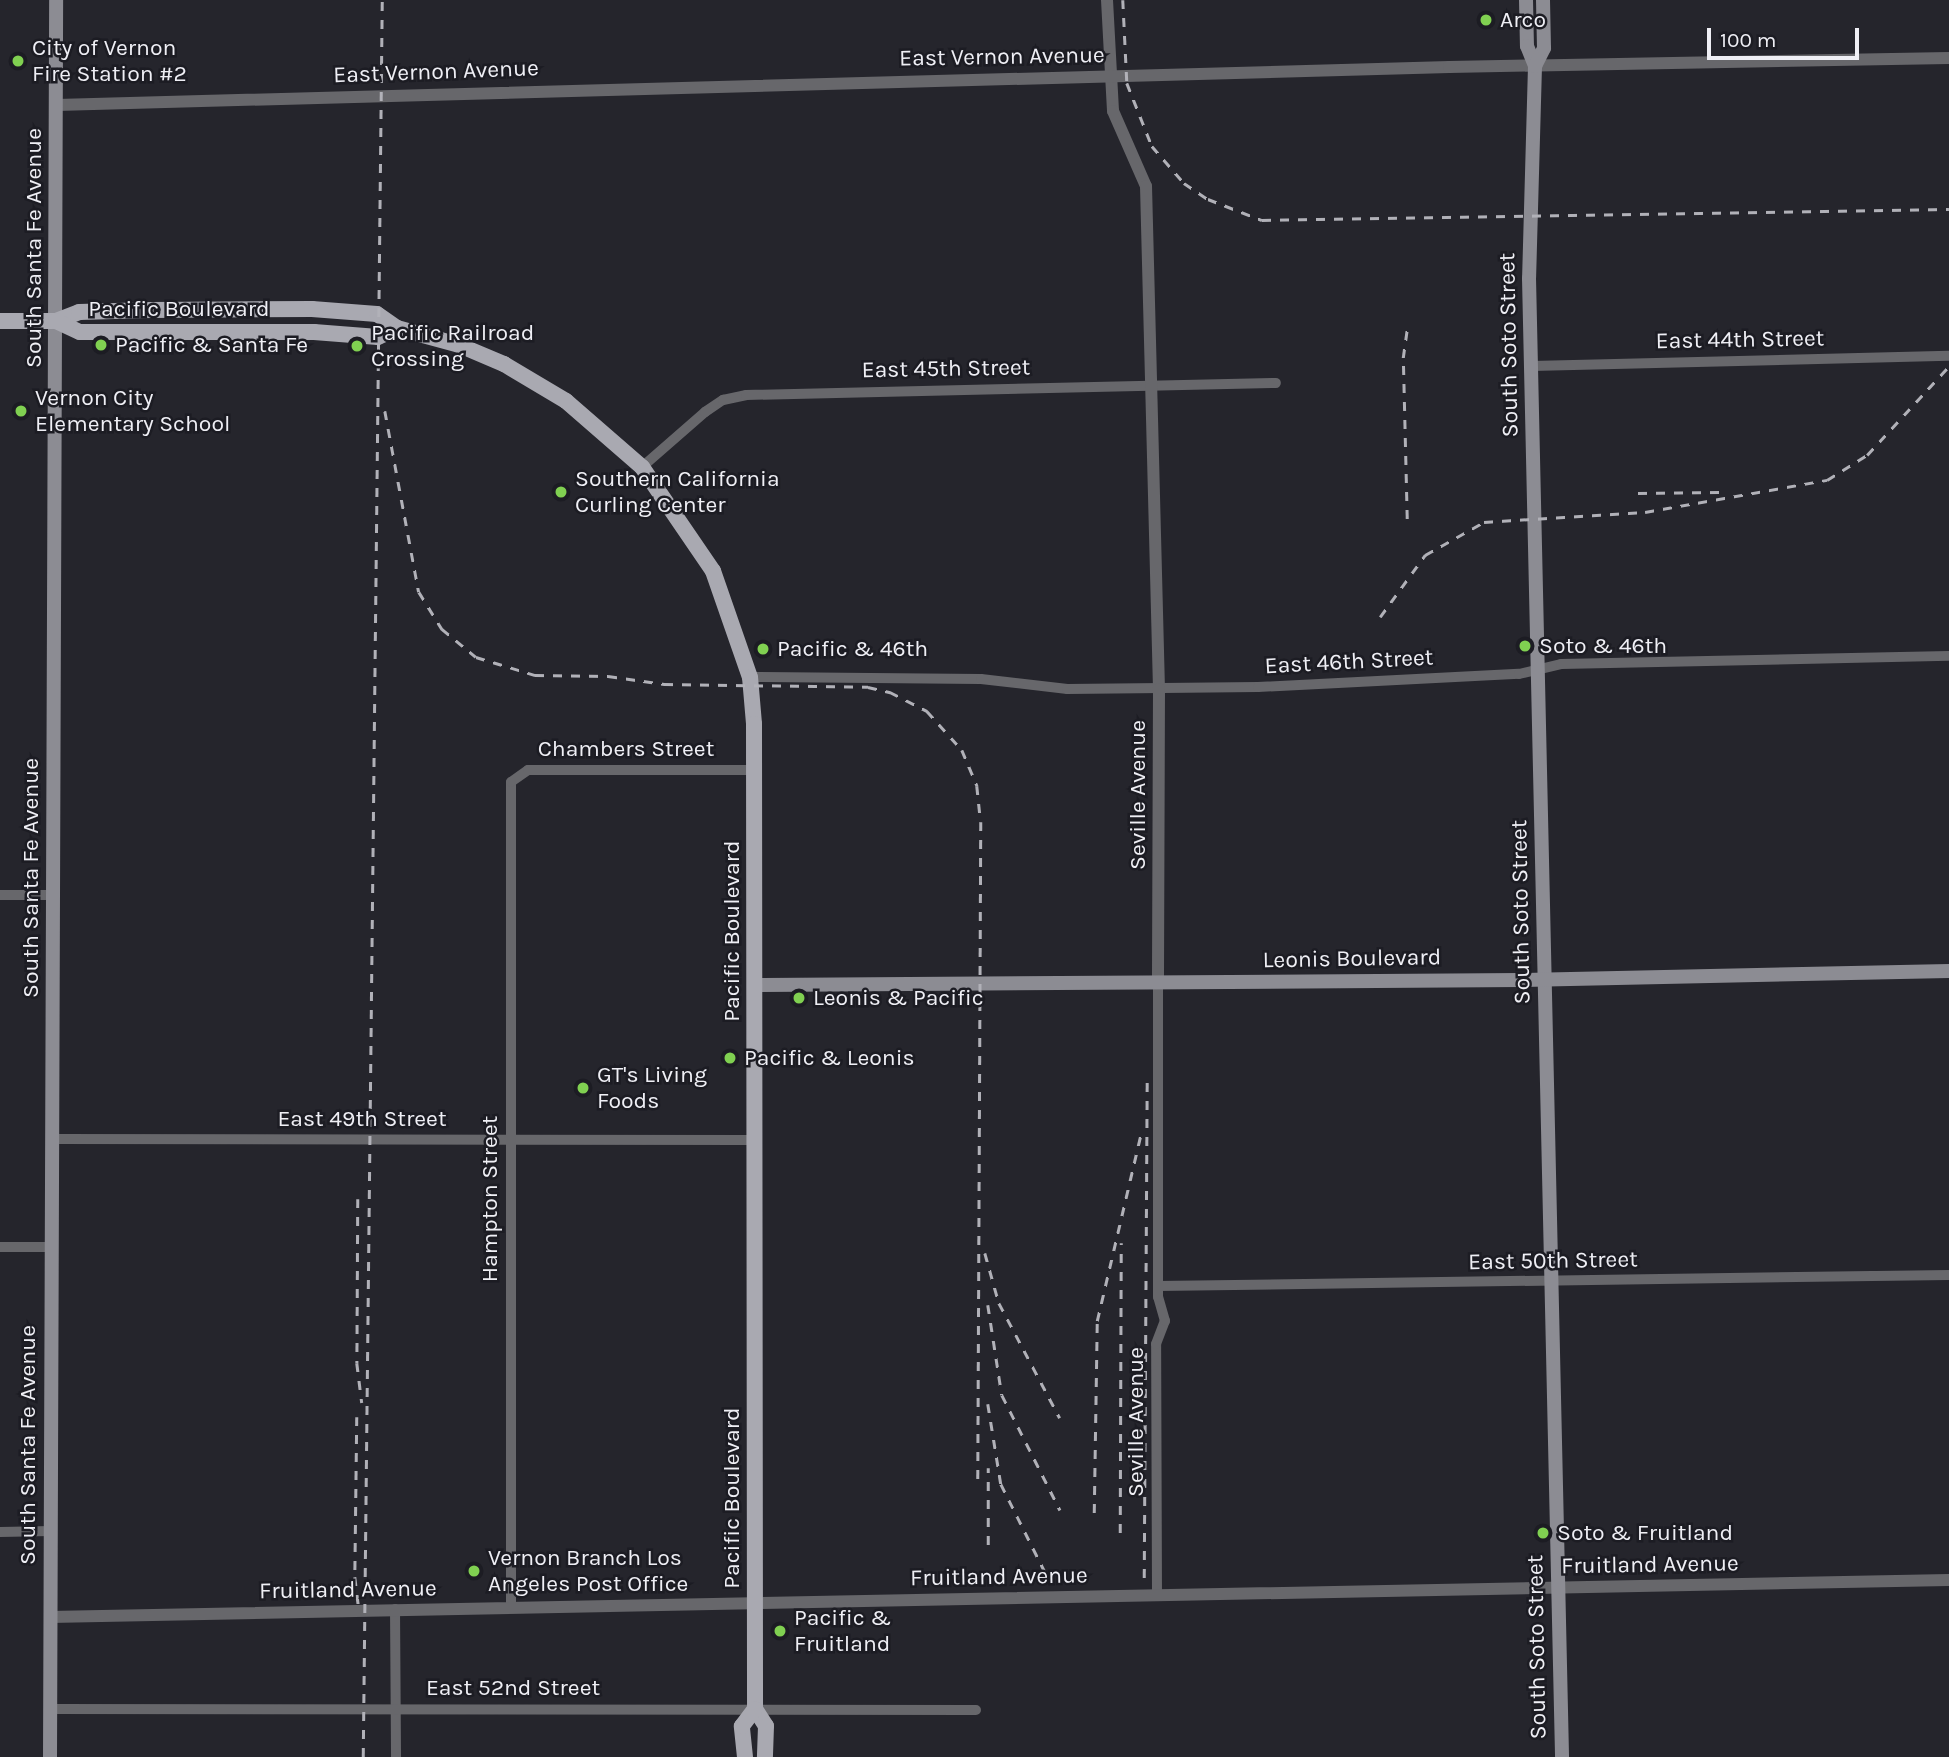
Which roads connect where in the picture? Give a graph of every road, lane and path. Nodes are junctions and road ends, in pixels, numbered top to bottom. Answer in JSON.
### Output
{"nodes":[{"id":1,"x":56,"y":0,"type":"edge"},
{"id":2,"x":1107,"y":0,"type":"edge"},
{"id":3,"x":1526,"y":0,"type":"edge"},
{"id":4,"x":1543,"y":0,"type":"edge"},
{"id":5,"x":1949,"y":58,"type":"edge"},
{"id":6,"x":1535,"y":65,"type":"junction"},
{"id":7,"x":1110,"y":77,"type":"junction"},
{"id":8,"x":57,"y":105,"type":"junction"},
{"id":9,"x":0,"y":321,"type":"edge"},
{"id":10,"x":56,"y":321,"type":"junction"},
{"id":11,"x":397,"y":328,"type":"junction"},
{"id":12,"x":1949,"y":356,"type":"edge"},
{"id":13,"x":1532,"y":366,"type":"junction"},
{"id":14,"x":1276,"y":383,"type":"dead end"},
{"id":15,"x":1151,"y":384,"type":"junction"},
{"id":16,"x":642,"y":467,"type":"junction"},
{"id":17,"x":1949,"y":656,"type":"edge"},
{"id":18,"x":1539,"y":669,"type":"junction"},
{"id":19,"x":750,"y":677,"type":"junction"},
{"id":20,"x":1159,"y":689,"type":"junction"},
{"id":21,"x":755,"y":770,"type":"junction"},
{"id":22,"x":511,"y":791,"type":"joint"},
{"id":23,"x":54,"y":894,"type":"junction"},
{"id":24,"x":0,"y":895,"type":"edge"},
{"id":25,"x":1949,"y":971,"type":"edge"},
{"id":26,"x":1546,"y":979,"type":"junction"},
{"id":27,"x":1158,"y":983,"type":"junction"},
{"id":28,"x":755,"y":985,"type":"junction"},
{"id":29,"x":52,"y":1139,"type":"junction"},
{"id":30,"x":511,"y":1140,"type":"junction"},
{"id":31,"x":755,"y":1140,"type":"junction"},
{"id":32,"x":0,"y":1247,"type":"edge"},
{"id":33,"x":52,"y":1247,"type":"junction"},
{"id":34,"x":1949,"y":1275,"type":"edge"},
{"id":35,"x":1553,"y":1283,"type":"junction"},
{"id":36,"x":1158,"y":1286,"type":"junction"},
{"id":37,"x":51,"y":1531,"type":"junction"},
{"id":38,"x":0,"y":1532,"type":"edge"},
{"id":39,"x":1949,"y":1580,"type":"edge"},
{"id":40,"x":1558,"y":1588,"type":"junction"},
{"id":41,"x":1157,"y":1595,"type":"junction"},
{"id":42,"x":755,"y":1602,"type":"junction"},
{"id":43,"x":512,"y":1608,"type":"junction"},
{"id":44,"x":395,"y":1609,"type":"junction"},
{"id":45,"x":50,"y":1617,"type":"junction"},
{"id":46,"x":50,"y":1709,"type":"junction"},
{"id":47,"x":396,"y":1709,"type":"junction"},
{"id":48,"x":755,"y":1709,"type":"junction"},
{"id":49,"x":976,"y":1710,"type":"dead end"},
{"id":50,"x":50,"y":1757,"type":"edge"},
{"id":51,"x":396,"y":1757,"type":"edge"},
{"id":52,"x":744,"y":1757,"type":"edge"},
{"id":53,"x":765,"y":1757,"type":"edge"},
{"id":54,"x":1562,"y":1757,"type":"edge"}],
"edges":[{"from":1,"to":8,"type":"main road","name":"South Santa Fe Avenue"},
{"from":2,"to":7,"type":"street","name":"Seville Avenue"},
{"from":3,"to":6,"type":"main road","name":"South Soto Street"},
{"from":4,"to":6,"type":"main road","name":"South Soto Street"},
{"from":5,"to":6,"type":"street","name":"East Vernon Avenue"},
{"from":6,"to":7,"type":"street","name":"East Vernon Avenue"},
{"from":6,"to":13,"type":"main road","name":"South Soto Street"},
{"from":7,"to":8,"type":"street","name":"East Vernon Avenue"},
{"from":7,"to":15,"type":"street","name":"Seville Avenue"},
{"from":8,"to":10,"type":"main road","name":"South Santa Fe Avenue"},
{"from":9,"to":10,"type":"main road"},
{"from":10,"to":11,"type":"main road","name":"Pacific Boulevard"},
{"from":10,"to":11,"type":"main road","name":"Pacific Boulevard"},
{"from":10,"to":23,"type":"main road","name":"South Santa Fe Avenue"},
{"from":11,"to":16,"type":"main road","name":"Pacific Boulevard"},
{"from":12,"to":13,"type":"street","name":"East 44th Street"},
{"from":13,"to":18,"type":"main road","name":"South Soto Street"},
{"from":14,"to":15,"type":"street","name":"East 45th Street"},
{"from":15,"to":16,"type":"street","name":"East 45th Street"},
{"from":15,"to":20,"type":"street","name":"Seville Avenue"},
{"from":16,"to":19,"type":"main road","name":"Pacific Boulevard"},
{"from":17,"to":18,"type":"street","name":"East 46th Street"},
{"from":18,"to":20,"type":"street","name":"East 46th Street"},
{"from":18,"to":26,"type":"main road","name":"South Soto Street"},
{"from":19,"to":20,"type":"street","name":"East 46th Street"},
{"from":19,"to":21,"type":"main road","name":"Pacific Boulevard"},
{"from":20,"to":27,"type":"street","name":"Seville Avenue"},
{"from":21,"to":22,"type":"street","name":"Chambers Street"},
{"from":21,"to":28,"type":"main road","name":"Pacific Boulevard"},
{"from":22,"to":30,"type":"street","name":"Hampton Street"},
{"from":23,"to":24,"type":"street"},
{"from":23,"to":29,"type":"main road","name":"South Santa Fe Avenue"},
{"from":25,"to":26,"type":"main road","name":"Leonis Boulevard"},
{"from":26,"to":27,"type":"main road","name":"Leonis Boulevard"},
{"from":26,"to":35,"type":"main road","name":"South Soto Street"},
{"from":27,"to":28,"type":"main road","name":"Leonis Boulevard"},
{"from":27,"to":36,"type":"street","name":"Seville Avenue"},
{"from":28,"to":31,"type":"main road","name":"Pacific Boulevard"},
{"from":29,"to":30,"type":"street","name":"East 49th Street"},
{"from":29,"to":33,"type":"main road","name":"South Santa Fe Avenue"},
{"from":30,"to":31,"type":"street","name":"East 49th Street"},
{"from":30,"to":43,"type":"street","name":"Hampton Street"},
{"from":31,"to":42,"type":"main road","name":"Pacific Boulevard"},
{"from":32,"to":33,"type":"street"},
{"from":33,"to":37,"type":"main road","name":"South Santa Fe Avenue"},
{"from":34,"to":35,"type":"street","name":"East 50th Street"},
{"from":35,"to":36,"type":"street","name":"East 50th Street"},
{"from":35,"to":40,"type":"main road","name":"South Soto Street"},
{"from":36,"to":41,"type":"street","name":"Seville Avenue"},
{"from":37,"to":38,"type":"street"},
{"from":37,"to":45,"type":"main road","name":"South Santa Fe Avenue"},
{"from":39,"to":40,"type":"street","name":"Fruitland Avenue"},
{"from":40,"to":41,"type":"street","name":"Fruitland Avenue"},
{"from":40,"to":54,"type":"main road","name":"South Soto Street"},
{"from":41,"to":42,"type":"street","name":"Fruitland Avenue"},
{"from":42,"to":43,"type":"street","name":"Fruitland Avenue"},
{"from":42,"to":48,"type":"main road","name":"Pacific Boulevard"},
{"from":43,"to":44,"type":"street","name":"Fruitland Avenue"},
{"from":44,"to":45,"type":"street","name":"Fruitland Avenue"},
{"from":44,"to":47,"type":"street"},
{"from":45,"to":46,"type":"main road","name":"South Santa Fe Avenue"},
{"from":46,"to":47,"type":"street","name":"East 52nd Street"},
{"from":46,"to":50,"type":"main road","name":"South Santa Fe Avenue"},
{"from":47,"to":48,"type":"street","name":"East 52nd Street"},
{"from":47,"to":51,"type":"street"},
{"from":48,"to":49,"type":"street","name":"East 52nd Street"},
{"from":48,"to":52,"type":"main road","name":"Pacific Boulevard"},
{"from":48,"to":53,"type":"main road","name":"Pacific Boulevard"}]}
